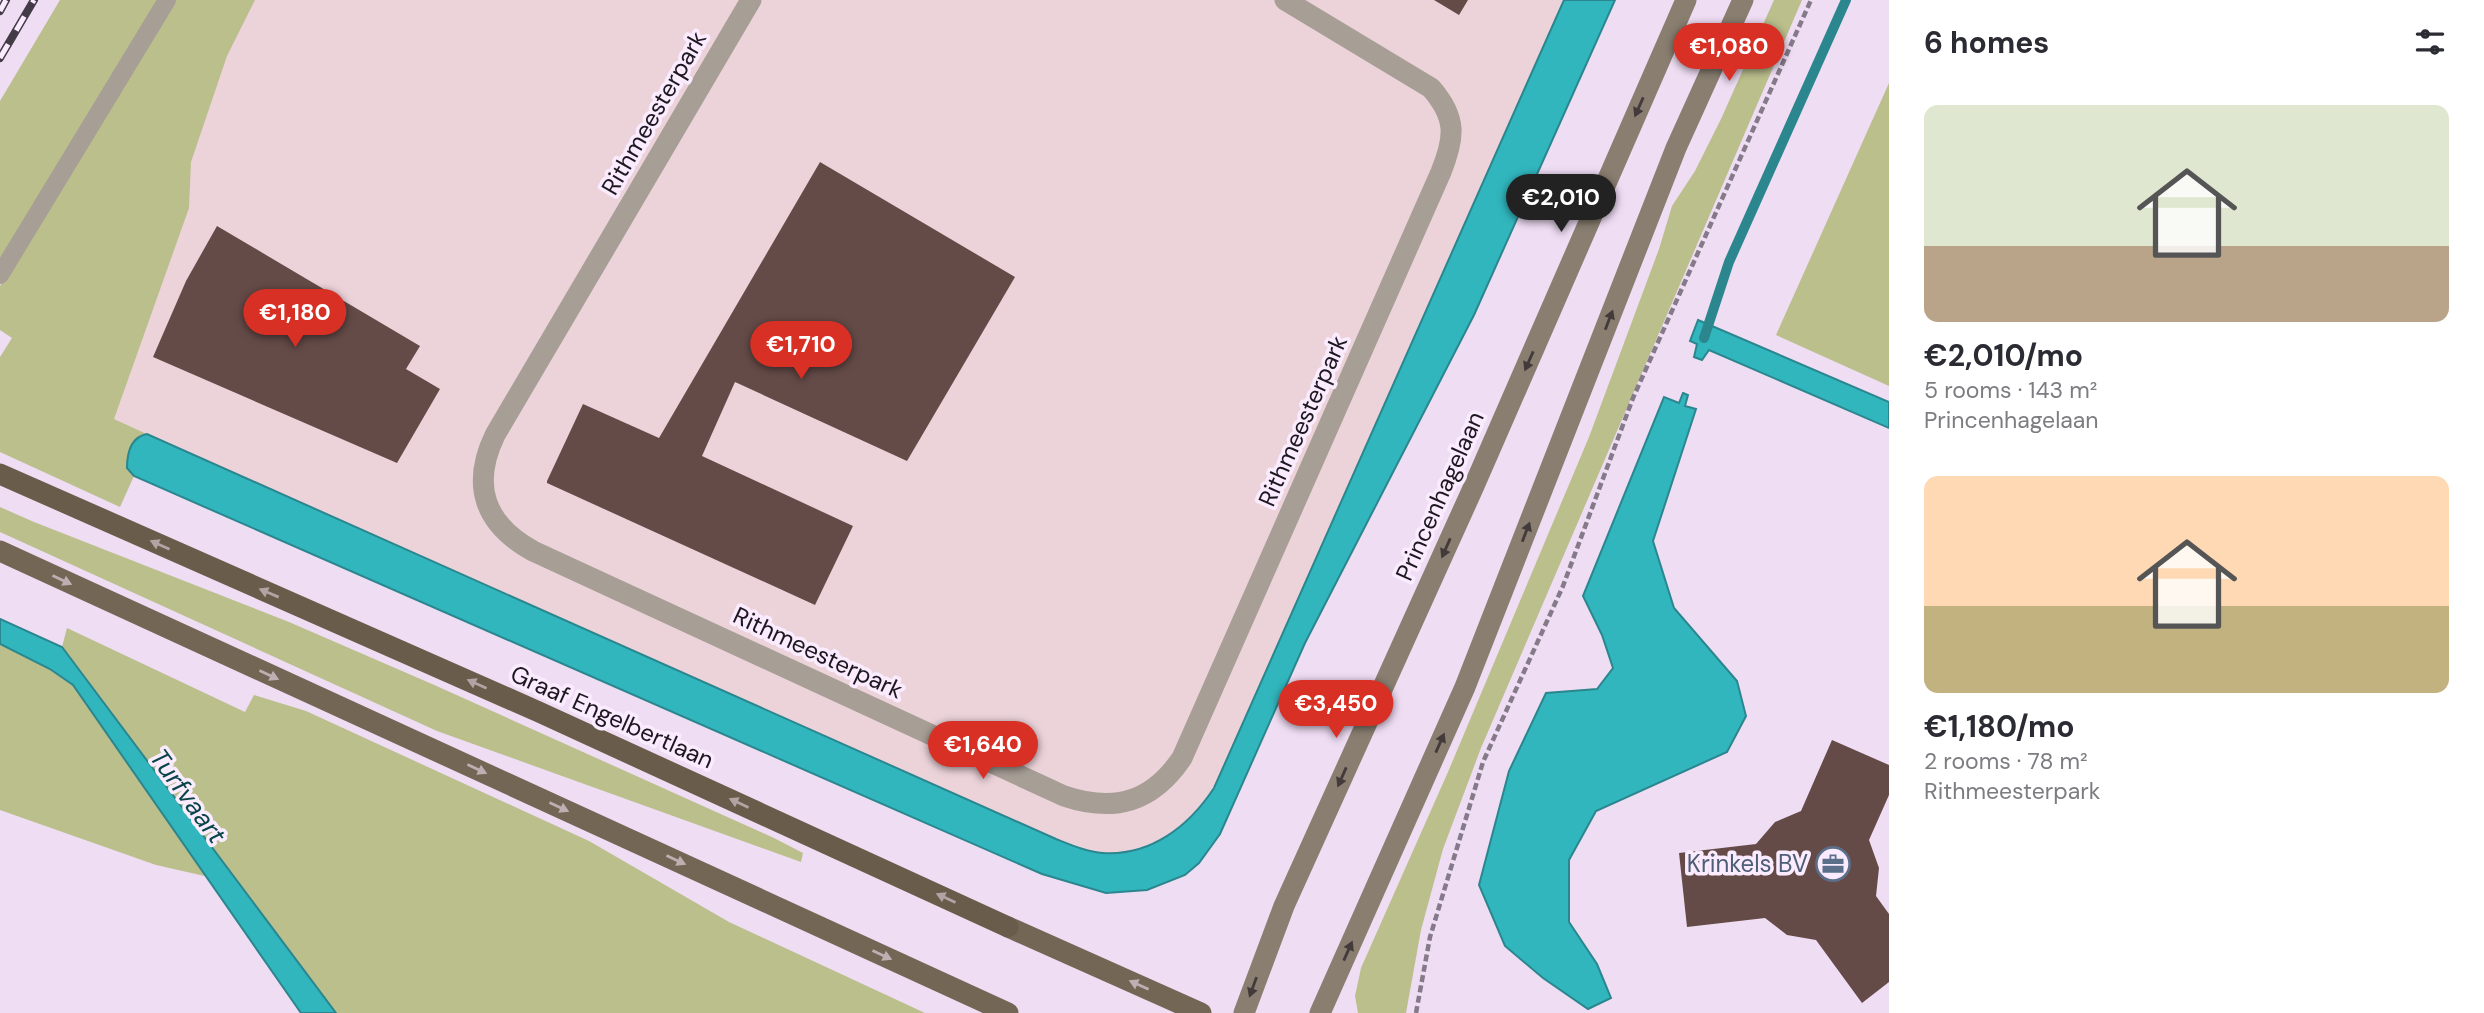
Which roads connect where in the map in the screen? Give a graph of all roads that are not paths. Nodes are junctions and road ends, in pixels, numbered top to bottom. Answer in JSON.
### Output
{"nodes":[{"id":1,"x":167,"y":0,"type":"edge"},
{"id":2,"x":751,"y":0,"type":"edge"},
{"id":3,"x":1285,"y":0,"type":"edge"},
{"id":4,"x":1686,"y":0,"type":"edge"},
{"id":5,"x":1743,"y":0,"type":"edge"},
{"id":6,"x":0,"y":275,"type":"edge"},
{"id":7,"x":0,"y":474,"type":"edge"},
{"id":8,"x":0,"y":551,"type":"edge"},
{"id":9,"x":1008,"y":926,"type":"joint"},
{"id":10,"x":1008,"y":1013,"type":"edge"},
{"id":11,"x":1201,"y":1013,"type":"edge"},
{"id":12,"x":1244,"y":1013,"type":"edge"},
{"id":13,"x":1320,"y":1013,"type":"edge"}],
"edges":[{"from":1,"to":6,"type":"lane"},
{"from":2,"to":3,"type":"street","name":"Rithmeesterpark"},
{"from":4,"to":12,"type":"main road","name":"Princenhagelaan","one_way":true},
{"from":13,"to":5,"type":"main road","one_way":true},
{"from":9,"to":7,"type":"highway","name":"Graaf Engelbertlaan","one_way":true},
{"from":8,"to":10,"type":"main road","one_way":true},
{"from":11,"to":9,"type":"main road","name":"Graaf Engelbertlaan","one_way":true}]}
